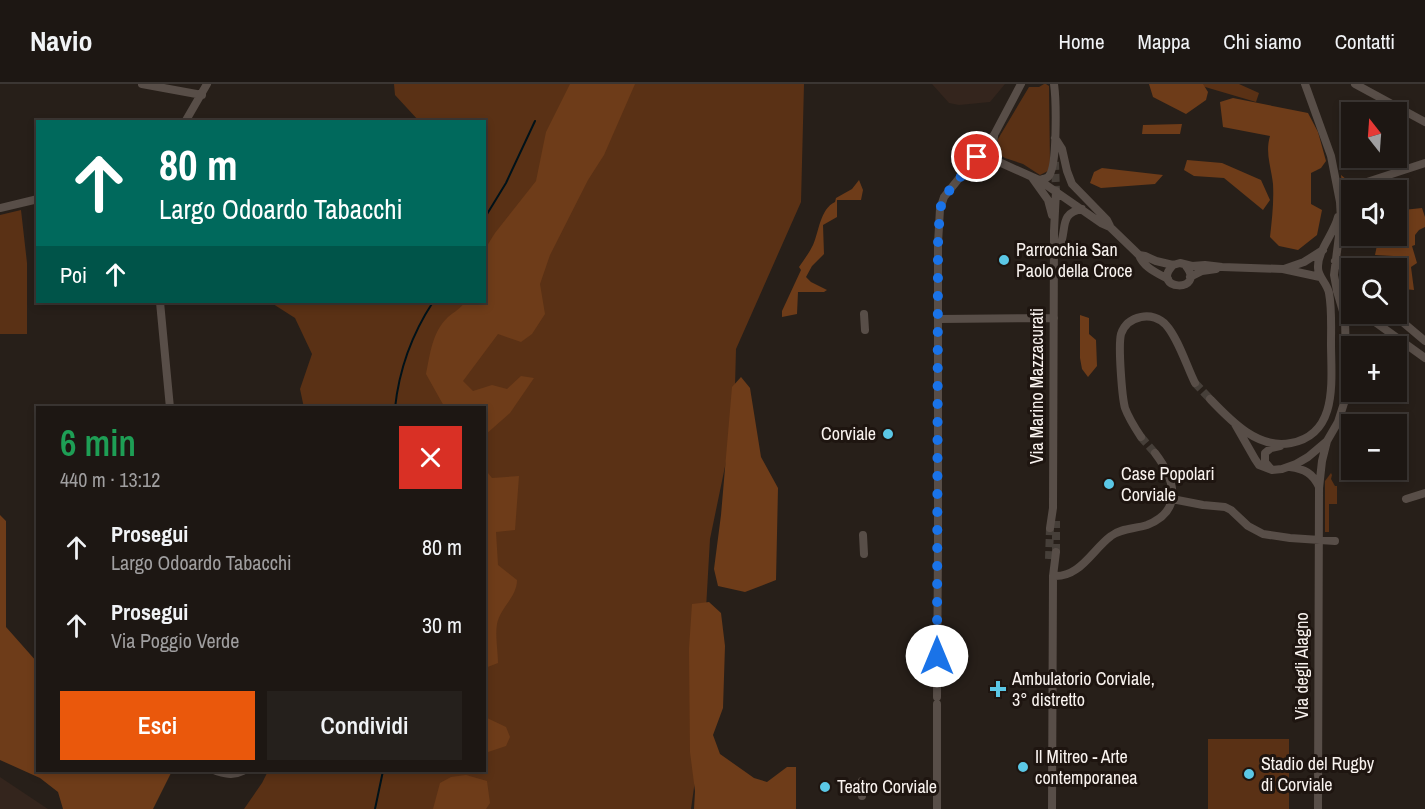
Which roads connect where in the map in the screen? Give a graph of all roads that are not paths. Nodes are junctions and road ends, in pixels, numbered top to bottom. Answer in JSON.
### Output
{"nodes":[{"id":1,"x":142,"y":84,"type":"edge"},
{"id":2,"x":207,"y":84,"type":"edge"},
{"id":3,"x":1021,"y":84,"type":"edge"},
{"id":4,"x":1054,"y":84,"type":"edge"},
{"id":5,"x":1305,"y":84,"type":"edge"},
{"id":6,"x":1354,"y":84,"type":"edge"},
{"id":7,"x":202,"y":95,"type":"junction"},
{"id":8,"x":186,"y":120,"type":"edge"},
{"id":9,"x":1425,"y":122,"type":"edge"},
{"id":10,"x":994,"y":135,"type":"junction"},
{"id":11,"x":1055,"y":138,"type":"junction"},
{"id":12,"x":1425,"y":162,"type":"edge"},
{"id":13,"x":1035,"y":179,"type":"junction"},
{"id":14,"x":1373,"y":180,"type":"edge"},
{"id":15,"x":1056,"y":191,"type":"junction"},
{"id":16,"x":36,"y":199,"type":"edge"},
{"id":17,"x":1340,"y":202,"type":"junction"},
{"id":18,"x":0,"y":208,"type":"edge"},
{"id":19,"x":1082,"y":209,"type":"junction"},
{"id":20,"x":1110,"y":227,"type":"junction"},
{"id":21,"x":1054,"y":231,"type":"junction"},
{"id":22,"x":1322,"y":251,"type":"junction"},
{"id":23,"x":1054,"y":255,"type":"junction"},
{"id":24,"x":1139,"y":255,"type":"junction"},
{"id":25,"x":1335,"y":261,"type":"junction"},
{"id":26,"x":1173,"y":265,"type":"junction"},
{"id":27,"x":1186,"y":266,"type":"junction"},
{"id":28,"x":1341,"y":266,"type":"edge"},
{"id":29,"x":1222,"y":267,"type":"junction"},
{"id":30,"x":1283,"y":269,"type":"junction"},
{"id":31,"x":1190,"y":277,"type":"junction"},
{"id":32,"x":1320,"y":277,"type":"junction"},
{"id":33,"x":1168,"y":279,"type":"junction"},
{"id":34,"x":1337,"y":291,"type":"junction"},
{"id":35,"x":1341,"y":294,"type":"edge"},
{"id":36,"x":1341,"y":298,"type":"edge"},
{"id":37,"x":160,"y":303,"type":"edge"},
{"id":38,"x":864,"y":314,"type":"dead end"},
{"id":39,"x":1054,"y":318,"type":"junction"},
{"id":40,"x":939,"y":319,"type":"junction"},
{"id":41,"x":1347,"y":324,"type":"edge"},
{"id":42,"x":1378,"y":324,"type":"edge"},
{"id":43,"x":1405,"y":324,"type":"edge"},
{"id":44,"x":865,"y":330,"type":"dead end"},
{"id":45,"x":1425,"y":341,"type":"edge"},
{"id":46,"x":1425,"y":358,"type":"edge"},
{"id":47,"x":1195,"y":383,"type":"tunnel mouth"},
{"id":48,"x":1210,"y":399,"type":"tunnel mouth"},
{"id":49,"x":170,"y":406,"type":"edge"},
{"id":50,"x":1235,"y":424,"type":"junction"},
{"id":51,"x":1141,"y":437,"type":"tunnel mouth"},
{"id":52,"x":1327,"y":441,"type":"junction"},
{"id":53,"x":1283,"y":445,"type":"junction"},
{"id":54,"x":1155,"y":453,"type":"tunnel mouth"},
{"id":55,"x":1289,"y":467,"type":"junction"},
{"id":56,"x":1272,"y":470,"type":"junction"},
{"id":57,"x":1319,"y":488,"type":"junction"},
{"id":58,"x":1425,"y":493,"type":"edge"},
{"id":59,"x":1172,"y":499,"type":"junction"},
{"id":60,"x":1406,"y":500,"type":"dead end"},
{"id":61,"x":1053,"y":524,"type":"tunnel mouth"},
{"id":62,"x":863,"y":535,"type":"dead end"},
{"id":63,"x":1318,"y":540,"type":"junction"},
{"id":64,"x":1335,"y":541,"type":"dead end"},
{"id":65,"x":864,"y":554,"type":"dead end"},
{"id":66,"x":1052,"y":556,"type":"tunnel mouth"},
{"id":67,"x":1053,"y":573,"type":"junction"},
{"id":68,"x":220,"y":772,"type":"edge"},
{"id":69,"x":241,"y":772,"type":"edge"},
{"id":70,"x":862,"y":781,"type":"dead end"},
{"id":71,"x":862,"y":796,"type":"dead end"},
{"id":72,"x":937,"y":809,"type":"edge"},
{"id":73,"x":1052,"y":809,"type":"edge"},
{"id":74,"x":1318,"y":809,"type":"edge"}],
"edges":[{"from":1,"to":7,"type":"street"},
{"from":2,"to":7,"type":"street"},
{"from":3,"to":10,"type":"street"},
{"from":4,"to":11,"type":"street"},
{"from":5,"to":17,"type":"street"},
{"from":6,"to":9,"type":"street"},
{"from":7,"to":8,"type":"street"},
{"from":10,"to":13,"type":"street"},
{"from":10,"to":40,"type":"street"},
{"from":11,"to":13,"type":"street"},
{"from":11,"to":20,"type":"street"},
{"from":12,"to":14,"type":"street"},
{"from":13,"to":15,"type":"street"},
{"from":13,"to":21,"type":"street"},
{"from":15,"to":19,"type":"street"},
{"from":15,"to":21,"type":"street","name":"Via Marino Mazzacurati"},
{"from":16,"to":18,"type":"street"},
{"from":17,"to":22,"type":"street"},
{"from":17,"to":25,"type":"street"},
{"from":19,"to":20,"type":"street"},
{"from":19,"to":23,"type":"street"},
{"from":20,"to":24,"type":"street"},
{"from":21,"to":23,"type":"street","name":"Via Marino Mazzacurati"},
{"from":22,"to":25,"type":"street"},
{"from":22,"to":30,"type":"street"},
{"from":22,"to":32,"type":"street"},
{"from":23,"to":39,"type":"street","name":"Via Marino Mazzacurati"},
{"from":24,"to":26,"type":"street"},
{"from":24,"to":33,"type":"street"},
{"from":25,"to":28,"type":"street"},
{"from":25,"to":34,"type":"street"},
{"from":26,"to":27,"type":"street"},
{"from":26,"to":33,"type":"street"},
{"from":27,"to":29,"type":"street"},
{"from":27,"to":31,"type":"street"},
{"from":29,"to":30,"type":"street"},
{"from":29,"to":31,"type":"street"},
{"from":30,"to":32,"type":"street"},
{"from":31,"to":33,"type":"street"},
{"from":32,"to":53,"type":"street"},
{"from":34,"to":35,"type":"street"},
{"from":34,"to":36,"type":"street"},
{"from":37,"to":49,"type":"street"},
{"from":38,"to":44,"type":"street"},
{"from":39,"to":40,"type":"street"},
{"from":39,"to":61,"type":"street","name":"Via Marino Mazzacurati"},
{"from":40,"to":72,"type":"street"},
{"from":41,"to":52,"type":"street"},
{"from":42,"to":46,"type":"street"},
{"from":43,"to":45,"type":"street"},
{"from":47,"to":51,"type":"street"},
{"from":48,"to":50,"type":"street"},
{"from":50,"to":53,"type":"street"},
{"from":50,"to":56,"type":"street"},
{"from":52,"to":55,"type":"street"},
{"from":52,"to":57,"type":"street","name":"Via degli Alagno"},
{"from":53,"to":56,"type":"street"},
{"from":54,"to":59,"type":"street"},
{"from":55,"to":56,"type":"street"},
{"from":55,"to":57,"type":"street"},
{"from":57,"to":63,"type":"street","name":"Via degli Alagno"},
{"from":58,"to":60,"type":"street"},
{"from":59,"to":63,"type":"street"},
{"from":59,"to":67,"type":"street"},
{"from":62,"to":65,"type":"street"},
{"from":63,"to":64,"type":"street"},
{"from":63,"to":74,"type":"street","name":"Via degli Alagno"},
{"from":66,"to":67,"type":"street"},
{"from":67,"to":73,"type":"street"},
{"from":68,"to":69,"type":"street"},
{"from":70,"to":71,"type":"street"}]}
